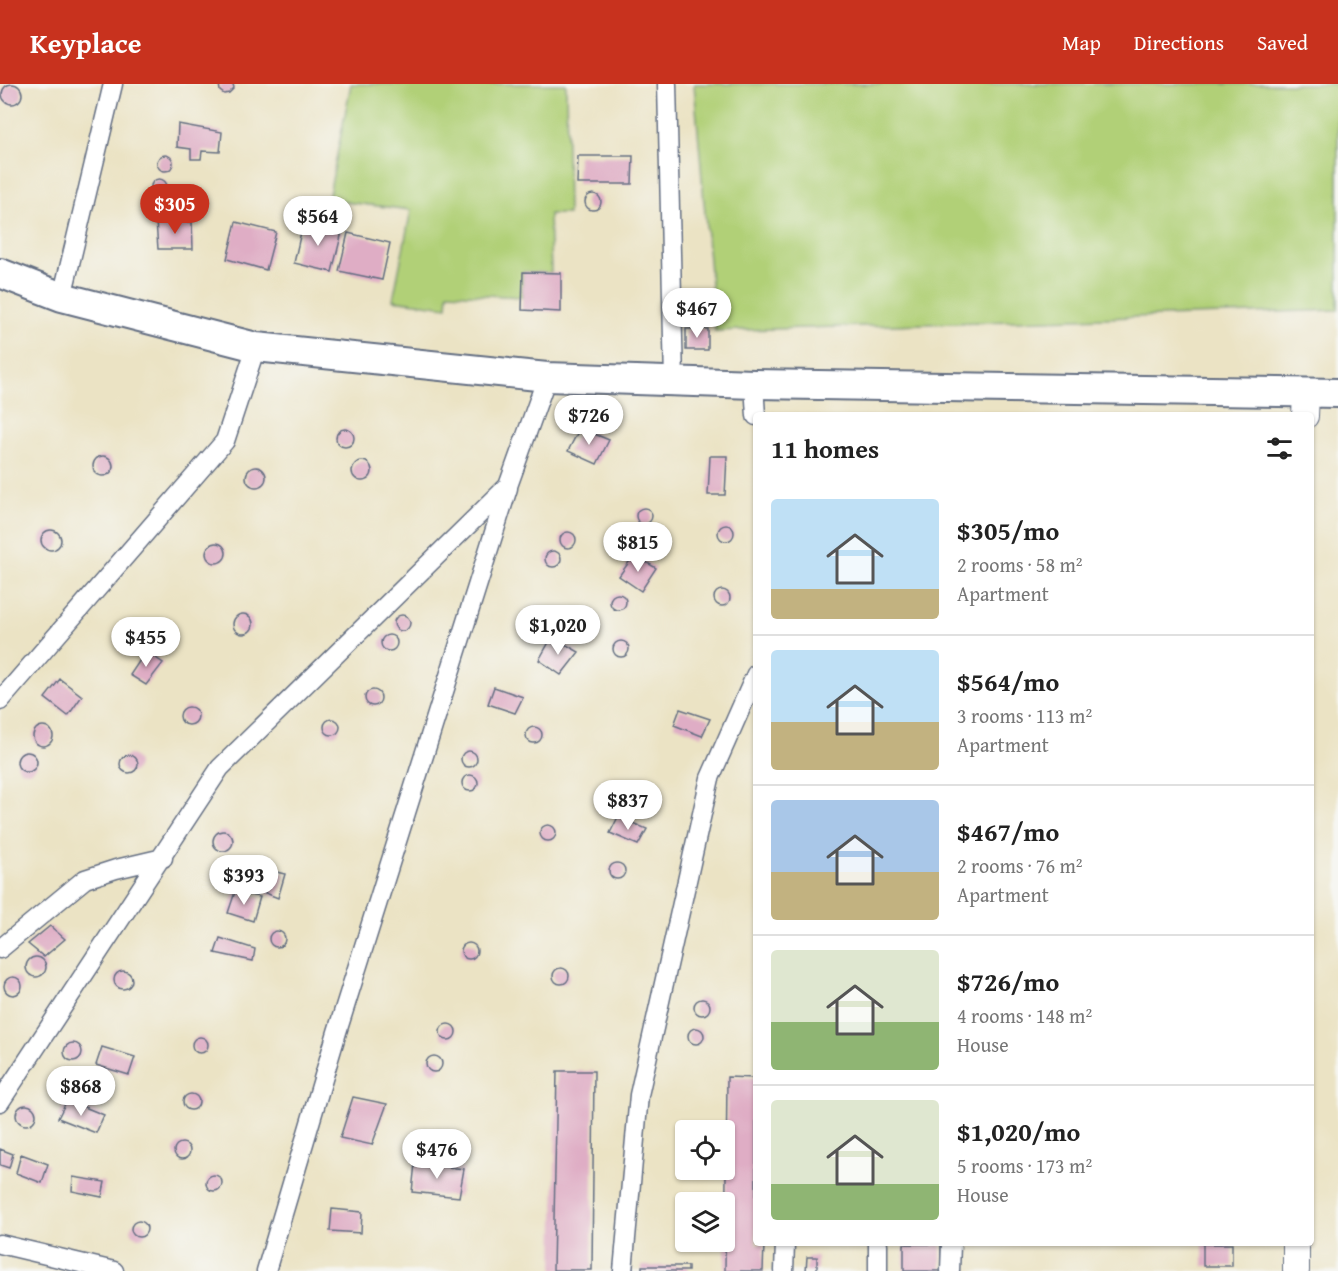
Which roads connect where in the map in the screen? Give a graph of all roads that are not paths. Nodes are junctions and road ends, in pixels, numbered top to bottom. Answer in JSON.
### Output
{"nodes":[{"id":1,"x":113,"y":84,"type":"edge"},
{"id":2,"x":667,"y":84,"type":"edge"},
{"id":3,"x":0,"y":273,"type":"edge"},
{"id":4,"x":62,"y":297,"type":"junction"},
{"id":5,"x":256,"y":347,"type":"junction"},
{"id":6,"x":547,"y":377,"type":"junction"},
{"id":7,"x":674,"y":381,"type":"junction"},
{"id":8,"x":754,"y":384,"type":"junction"},
{"id":9,"x":1338,"y":393,"type":"edge"},
{"id":10,"x":1305,"y":405,"type":"edge"},
{"id":11,"x":756,"y":412,"type":"edge"},
{"id":12,"x":508,"y":486,"type":"junction"},
{"id":13,"x":753,"y":681,"type":"edge"},
{"id":14,"x":0,"y":701,"type":"edge"},
{"id":15,"x":163,"y":858,"type":"junction"},
{"id":16,"x":0,"y":949,"type":"edge"},
{"id":17,"x":0,"y":1102,"type":"edge"},
{"id":18,"x":0,"y":1244,"type":"edge"},
{"id":19,"x":785,"y":1246,"type":"edge"},
{"id":20,"x":878,"y":1246,"type":"edge"},
{"id":21,"x":951,"y":1246,"type":"edge"},
{"id":22,"x":1296,"y":1246,"type":"edge"},
{"id":23,"x":114,"y":1271,"type":"edge"},
{"id":24,"x":266,"y":1271,"type":"edge"},
{"id":25,"x":624,"y":1271,"type":"edge"},
{"id":26,"x":784,"y":1271,"type":"edge"},
{"id":27,"x":878,"y":1271,"type":"edge"},
{"id":28,"x":950,"y":1271,"type":"edge"},
{"id":29,"x":1296,"y":1271,"type":"edge"}],
"edges":[{"from":1,"to":4,"type":"street"},
{"from":2,"to":7,"type":"street"},
{"from":3,"to":4,"type":"main road"},
{"from":4,"to":5,"type":"main road"},
{"from":5,"to":6,"type":"main road"},
{"from":5,"to":14,"type":"street"},
{"from":6,"to":7,"type":"main road"},
{"from":6,"to":12,"type":"street"},
{"from":7,"to":8,"type":"main road"},
{"from":8,"to":10,"type":"main road"},
{"from":8,"to":11,"type":"street"},
{"from":9,"to":10,"type":"main road"},
{"from":12,"to":15,"type":"street"},
{"from":12,"to":24,"type":"street"},
{"from":13,"to":25,"type":"street"},
{"from":15,"to":16,"type":"street"},
{"from":15,"to":17,"type":"street"},
{"from":18,"to":23,"type":"street"},
{"from":19,"to":26,"type":"street"},
{"from":20,"to":27,"type":"street"},
{"from":21,"to":28,"type":"street"},
{"from":22,"to":29,"type":"main road"}]}
